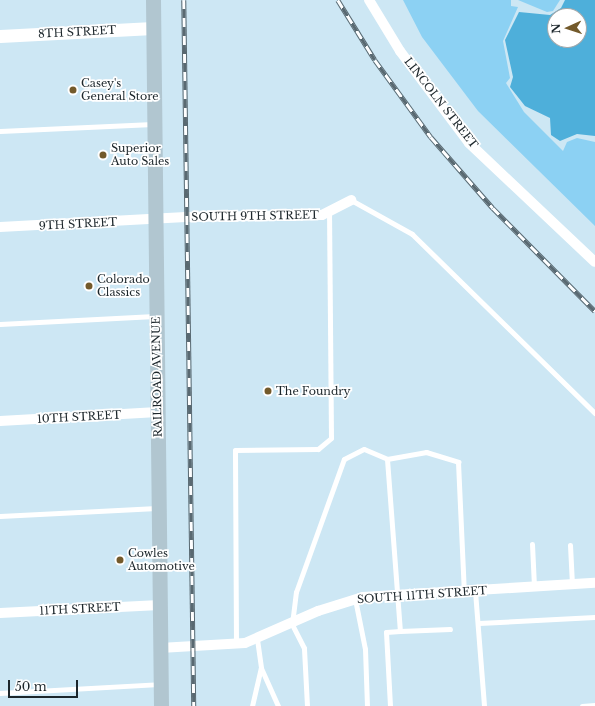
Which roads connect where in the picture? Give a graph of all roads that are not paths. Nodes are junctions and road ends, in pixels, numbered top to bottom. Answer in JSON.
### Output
{"nodes":[{"id":1,"x":153,"y":0,"type":"edge"},
{"id":2,"x":370,"y":0,"type":"edge"},
{"id":3,"x":153,"y":28,"type":"junction"},
{"id":4,"x":0,"y":36,"type":"edge"},
{"id":5,"x":154,"y":124,"type":"junction"},
{"id":6,"x":0,"y":131,"type":"edge"},
{"id":7,"x":351,"y":200,"type":"joint"},
{"id":8,"x":329,"y":213,"type":"junction"},
{"id":9,"x":156,"y":220,"type":"junction"},
{"id":10,"x":0,"y":227,"type":"edge"},
{"id":11,"x":595,"y":262,"type":"edge"},
{"id":12,"x":157,"y":316,"type":"junction"},
{"id":13,"x":0,"y":324,"type":"edge"},
{"id":14,"x":158,"y":412,"type":"junction"},
{"id":15,"x":595,"y":413,"type":"edge"},
{"id":16,"x":0,"y":421,"type":"edge"},
{"id":17,"x":386,"y":459,"type":"junction"},
{"id":18,"x":159,"y":508,"type":"junction"},
{"id":19,"x":0,"y":516,"type":"edge"},
{"id":20,"x":532,"y":544,"type":"dead end"},
{"id":21,"x":570,"y":546,"type":"dead end"},
{"id":22,"x":595,"y":583,"type":"edge"},
{"id":23,"x":572,"y":586,"type":"junction"},
{"id":24,"x":534,"y":588,"type":"junction"},
{"id":25,"x":475,"y":591,"type":"junction"},
{"id":26,"x":464,"y":592,"type":"junction"},
{"id":27,"x":396,"y":595,"type":"junction"},
{"id":28,"x":355,"y":599,"type":"junction"},
{"id":29,"x":160,"y":605,"type":"junction"},
{"id":30,"x":0,"y":613,"type":"edge"},
{"id":31,"x":595,"y":617,"type":"edge"},
{"id":32,"x":479,"y":623,"type":"junction"},
{"id":33,"x":292,"y":624,"type":"junction"},
{"id":34,"x":450,"y":629,"type":"dead end"},
{"id":35,"x":400,"y":632,"type":"junction"},
{"id":36,"x":256,"y":639,"type":"junction"},
{"id":37,"x":236,"y":644,"type":"junction"},
{"id":38,"x":160,"y":648,"type":"junction"},
{"id":39,"x":261,"y":668,"type":"junction"},
{"id":40,"x":161,"y":684,"type":"junction"},
{"id":41,"x":0,"y":693,"type":"edge"},
{"id":42,"x":595,"y":705,"type":"edge"},
{"id":43,"x":161,"y":706,"type":"edge"},
{"id":44,"x":252,"y":706,"type":"edge"},
{"id":45,"x":278,"y":706,"type":"edge"},
{"id":46,"x":307,"y":706,"type":"edge"},
{"id":47,"x":367,"y":706,"type":"edge"},
{"id":48,"x":390,"y":706,"type":"edge"},
{"id":49,"x":484,"y":706,"type":"edge"},
{"id":50,"x":582,"y":706,"type":"edge"}],
"edges":[{"from":1,"to":3,"type":"main road","name":"RAILROAD AVENUE"},
{"from":2,"to":11,"type":"street","name":"LINCOLN STREET"},
{"from":3,"to":4,"type":"street","name":"8TH STREET"},
{"from":3,"to":5,"type":"main road","name":"RAILROAD AVENUE"},
{"from":5,"to":6,"type":"lane"},
{"from":5,"to":9,"type":"main road","name":"RAILROAD AVENUE"},
{"from":7,"to":8,"type":"street","name":"SOUTH 9TH STREET"},
{"from":7,"to":15,"type":"lane"},
{"from":8,"to":9,"type":"street","name":"SOUTH 9TH STREET"},
{"from":8,"to":37,"type":"lane"},
{"from":9,"to":10,"type":"street","name":"9TH STREET"},
{"from":9,"to":12,"type":"main road","name":"RAILROAD AVENUE"},
{"from":12,"to":13,"type":"lane"},
{"from":12,"to":14,"type":"main road","name":"RAILROAD AVENUE"},
{"from":14,"to":16,"type":"street","name":"10TH STREET"},
{"from":14,"to":18,"type":"main road","name":"RAILROAD AVENUE"},
{"from":17,"to":26,"type":"lane"},
{"from":17,"to":27,"type":"lane"},
{"from":17,"to":33,"type":"lane"},
{"from":18,"to":19,"type":"lane"},
{"from":18,"to":29,"type":"main road","name":"RAILROAD AVENUE"},
{"from":20,"to":24,"type":"lane"},
{"from":21,"to":23,"type":"lane"},
{"from":22,"to":23,"type":"street","name":"SOUTH 11TH STREET"},
{"from":23,"to":24,"type":"street","name":"SOUTH 11TH STREET"},
{"from":24,"to":25,"type":"street","name":"SOUTH 11TH STREET"},
{"from":25,"to":26,"type":"street","name":"SOUTH 11TH STREET"},
{"from":25,"to":32,"type":"lane"},
{"from":26,"to":27,"type":"street","name":"SOUTH 11TH STREET"},
{"from":27,"to":28,"type":"street","name":"SOUTH 11TH STREET"},
{"from":27,"to":35,"type":"lane"},
{"from":28,"to":33,"type":"street","name":"SOUTH 11TH STREET"},
{"from":28,"to":47,"type":"lane"},
{"from":29,"to":30,"type":"street","name":"11TH STREET"},
{"from":29,"to":38,"type":"main road","name":"RAILROAD AVENUE"},
{"from":31,"to":32,"type":"lane"},
{"from":32,"to":49,"type":"lane"},
{"from":33,"to":36,"type":"street","name":"SOUTH 11TH STREET"},
{"from":33,"to":46,"type":"lane"},
{"from":34,"to":35,"type":"lane"},
{"from":35,"to":48,"type":"lane"},
{"from":36,"to":37,"type":"street","name":"SOUTH 11TH STREET"},
{"from":36,"to":39,"type":"lane"},
{"from":37,"to":38,"type":"street","name":"SOUTH 11TH STREET"},
{"from":38,"to":40,"type":"main road","name":"RAILROAD AVENUE"},
{"from":39,"to":44,"type":"lane"},
{"from":39,"to":45,"type":"lane"},
{"from":40,"to":41,"type":"lane"},
{"from":40,"to":43,"type":"main road","name":"RAILROAD AVENUE"},
{"from":42,"to":50,"type":"lane"}]}
